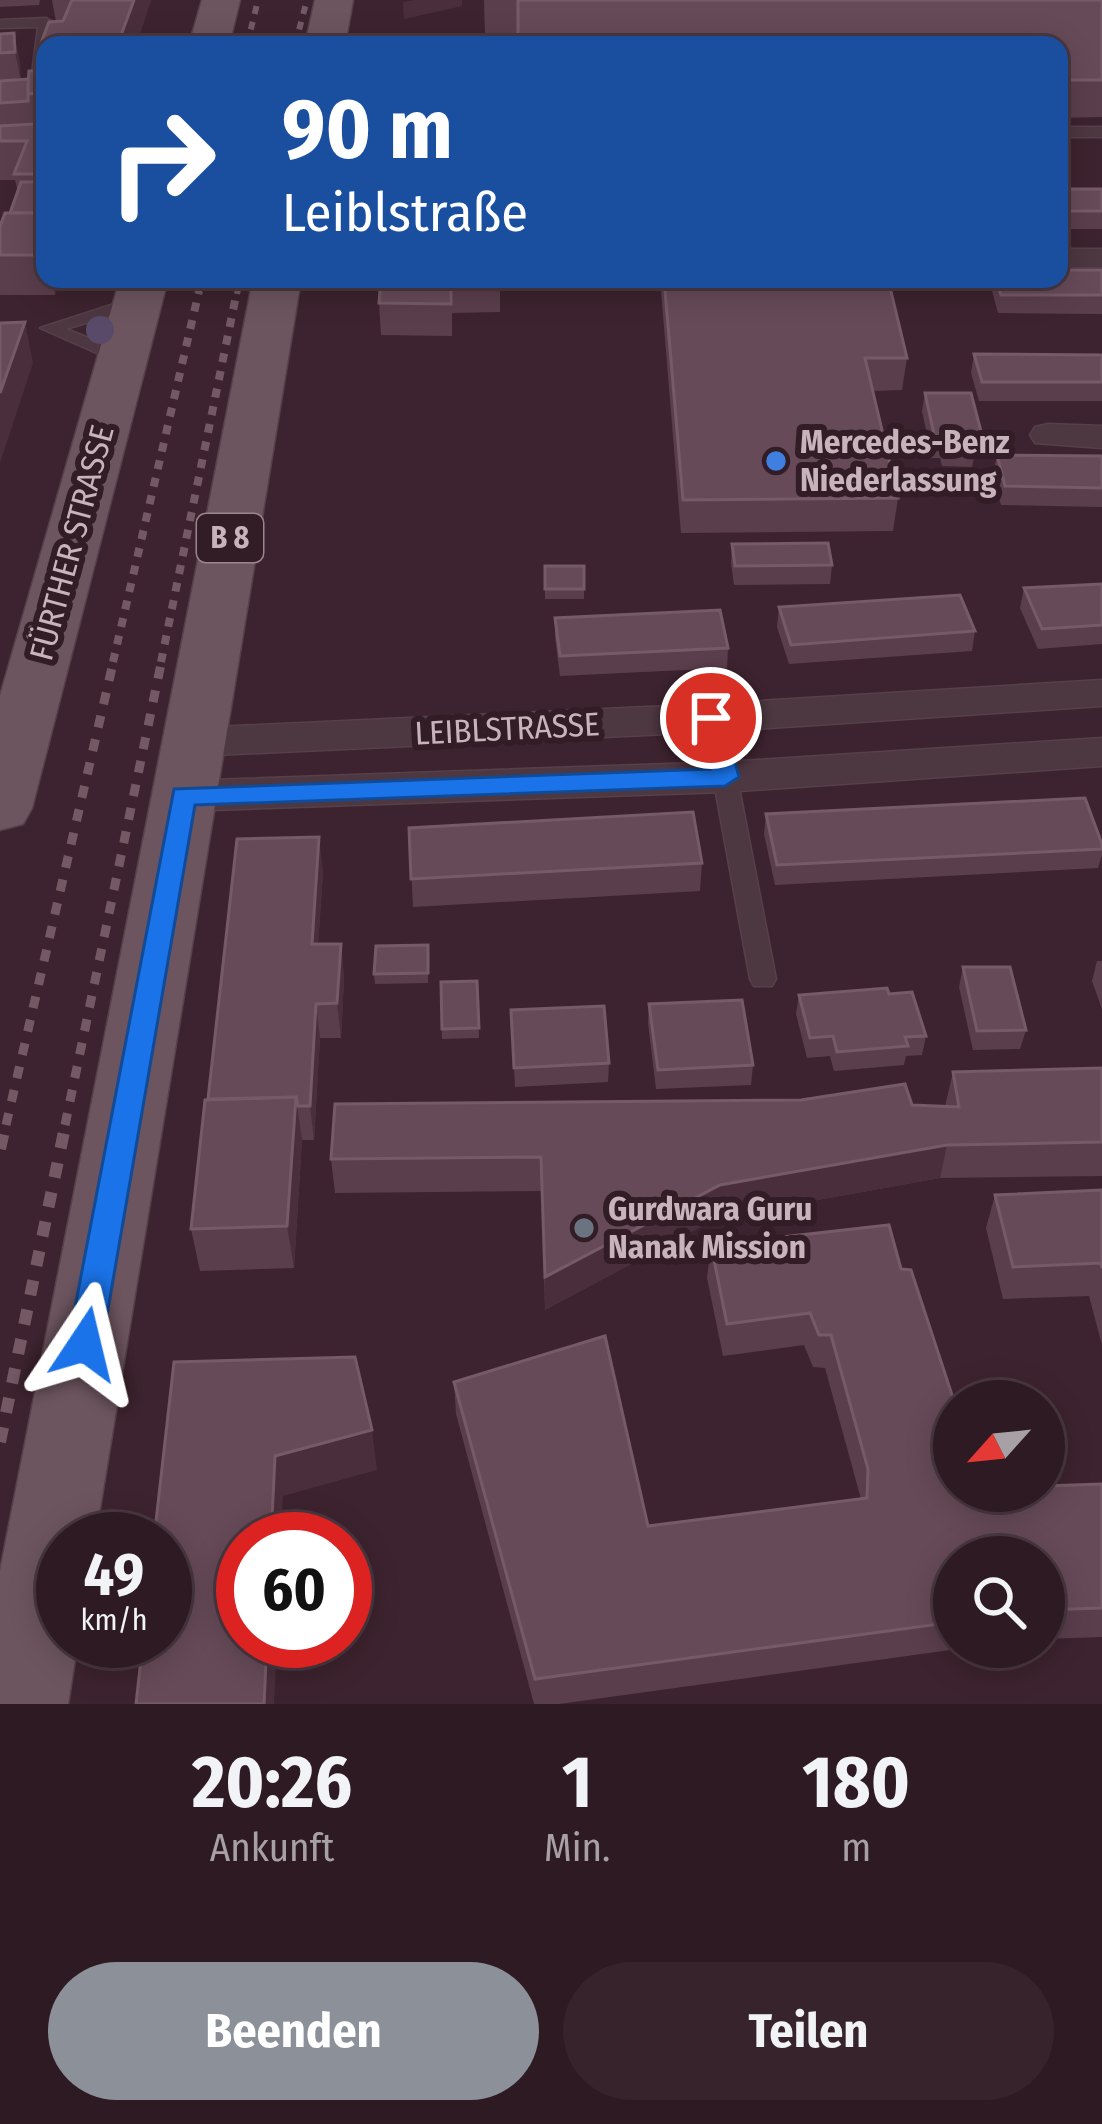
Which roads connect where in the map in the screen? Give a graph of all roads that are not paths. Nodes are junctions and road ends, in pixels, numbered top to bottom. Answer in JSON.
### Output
{"nodes":[{"id":1,"x":221,"y":0,"type":"edge"},
{"id":2,"x":334,"y":0,"type":"edge"},
{"id":3,"x":0,"y":24,"type":"edge"},
{"id":4,"x":47,"y":36,"type":"edge"},
{"id":5,"x":211,"y":36,"type":"edge"},
{"id":6,"x":327,"y":36,"type":"edge"},
{"id":7,"x":36,"y":95,"type":"edge"},
{"id":8,"x":0,"y":98,"type":"edge"},
{"id":9,"x":1068,"y":132,"type":"edge"},
{"id":10,"x":1102,"y":132,"type":"edge"},
{"id":11,"x":1068,"y":257,"type":"edge"},
{"id":12,"x":1102,"y":259,"type":"edge"},
{"id":13,"x":275,"y":288,"type":"edge"},
{"id":14,"x":141,"y":290,"type":"edge"},
{"id":15,"x":123,"y":358,"type":"junction"},
{"id":16,"x":1048,"y":435,"type":"dead end"},
{"id":17,"x":1102,"y":436,"type":"edge"},
{"id":18,"x":1102,"y":693,"type":"edge"},
{"id":19,"x":711,"y":718,"type":"junction"},
{"id":20,"x":303,"y":740,"type":"junction"},
{"id":21,"x":1102,"y":752,"type":"edge"},
{"id":22,"x":188,"y":769,"type":"junction"},
{"id":23,"x":725,"y":777,"type":"junction"},
{"id":24,"x":298,"y":790,"type":"junction"},
{"id":25,"x":0,"y":808,"type":"edge"},
{"id":26,"x":763,"y":979,"type":"dead end"},
{"id":27,"x":21,"y":1704,"type":"edge"}],
"edges":[{"from":1,"to":5,"type":"main road"},
{"from":2,"to":6,"type":"main road"},
{"from":3,"to":4,"type":"lane"},
{"from":7,"to":8,"type":"street"},
{"from":9,"to":10,"type":"lane"},
{"from":11,"to":12,"type":"street"},
{"from":13,"to":22,"type":"main road","number":"B 8"},
{"from":14,"to":15,"type":"main road","name":"FÜRTHER STRASSE"},
{"from":14,"to":15,"type":"lane"},
{"from":15,"to":25,"type":"main road","name":"FÜRTHER STRASSE"},
{"from":16,"to":17,"type":"street"},
{"from":18,"to":19,"type":"street","name":"LEIBLSTRASSE"},
{"from":19,"to":20,"type":"street","name":"LEIBLSTRASSE"},
{"from":19,"to":23,"type":"street"},
{"from":20,"to":22,"type":"street","name":"LEIBLSTRASSE"},
{"from":20,"to":24,"type":"street"},
{"from":21,"to":23,"type":"street","name":"LEIBLSTRASSE"},
{"from":22,"to":24,"type":"street","name":"LEIBLSTRASSE"},
{"from":22,"to":27,"type":"main road","number":"B 8"},
{"from":23,"to":24,"type":"street","name":"LEIBLSTRASSE"},
{"from":23,"to":26,"type":"lane"}]}
